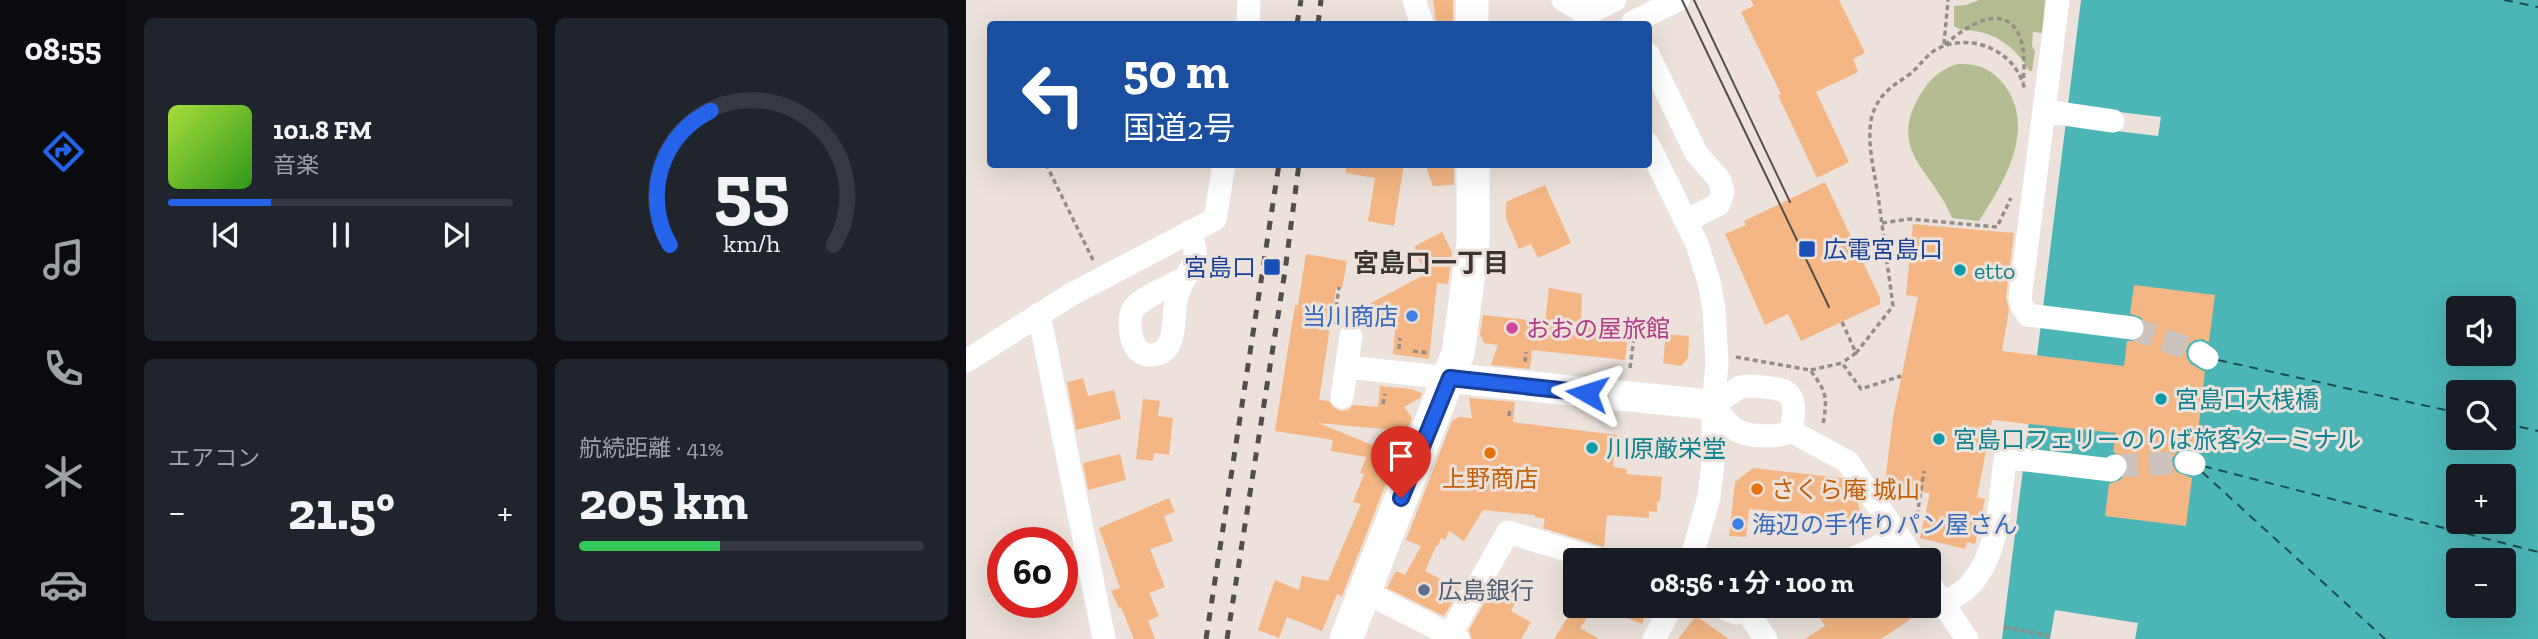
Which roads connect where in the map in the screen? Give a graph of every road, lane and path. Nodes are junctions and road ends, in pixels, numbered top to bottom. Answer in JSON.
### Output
{"nodes":[{"id":1,"x":1414,"y":0,"type":"edge"},
{"id":2,"x":1472,"y":0,"type":"edge"},
{"id":3,"x":1615,"y":0,"type":"edge"},
{"id":4,"x":1678,"y":0,"type":"edge"},
{"id":5,"x":1948,"y":0,"type":"edge"},
{"id":6,"x":2057,"y":0,"type":"edge"},
{"id":7,"x":1579,"y":10,"type":"edge"},
{"id":8,"x":1421,"y":21,"type":"edge"},
{"id":9,"x":1472,"y":21,"type":"edge"},
{"id":10,"x":1635,"y":21,"type":"edge"},
{"id":11,"x":1944,"y":46,"type":"junction"},
{"id":12,"x":1652,"y":62,"type":"edge"},
{"id":13,"x":2023,"y":83,"type":"junction"},
{"id":14,"x":2025,"y":95,"type":"dead end"},
{"id":15,"x":2044,"y":111,"type":"junction"},
{"id":16,"x":2113,"y":121,"type":"dead end"},
{"id":17,"x":1652,"y":152,"type":"edge"},
{"id":18,"x":1048,"y":168,"type":"edge"},
{"id":19,"x":1223,"y":168,"type":"edge"},
{"id":20,"x":1473,"y":168,"type":"edge"},
{"id":21,"x":2014,"y":193,"type":"dead end"},
{"id":22,"x":1686,"y":221,"type":"junction"},
{"id":23,"x":1882,"y":223,"type":"junction"},
{"id":24,"x":1190,"y":231,"type":"junction"},
{"id":25,"x":1097,"y":270,"type":"dead end"},
{"id":26,"x":1185,"y":278,"type":"junction"},
{"id":27,"x":1339,"y":287,"type":"dead end"},
{"id":28,"x":1157,"y":293,"type":"junction"},
{"id":29,"x":1175,"y":307,"type":"junction"},
{"id":30,"x":1039,"y":314,"type":"junction"},
{"id":31,"x":1842,"y":322,"type":"dead end"},
{"id":32,"x":2130,"y":328,"type":"tunnel mouth"},
{"id":33,"x":1635,"y":330,"type":"dead end"},
{"id":34,"x":1342,"y":335,"type":"joint"},
{"id":35,"x":1400,"y":338,"type":"dead end"},
{"id":36,"x":1399,"y":349,"type":"dead end"},
{"id":37,"x":1413,"y":351,"type":"dead end"},
{"id":38,"x":1526,"y":352,"type":"dead end"},
{"id":39,"x":1856,"y":353,"type":"junction"},
{"id":40,"x":966,"y":361,"type":"edge"},
{"id":41,"x":1842,"y":363,"type":"junction"},
{"id":42,"x":1525,"y":364,"type":"dead end"},
{"id":43,"x":1439,"y":365,"type":"junction"},
{"id":44,"x":1347,"y":367,"type":"junction"},
{"id":45,"x":1630,"y":368,"type":"dead end"},
{"id":46,"x":1810,"y":370,"type":"dead end"},
{"id":47,"x":1901,"y":376,"type":"dead end"},
{"id":48,"x":1385,"y":394,"type":"dead end"},
{"id":49,"x":1342,"y":397,"type":"dead end"},
{"id":50,"x":1383,"y":404,"type":"dead end"},
{"id":51,"x":1713,"y":405,"type":"junction"},
{"id":52,"x":1510,"y":408,"type":"dead end"},
{"id":53,"x":1509,"y":416,"type":"dead end"},
{"id":54,"x":1791,"y":431,"type":"junction"},
{"id":55,"x":2113,"y":468,"type":"tunnel mouth"},
{"id":56,"x":1924,"y":471,"type":"dead end"},
{"id":57,"x":1899,"y":537,"type":"junction"},
{"id":58,"x":1694,"y":548,"type":"edge"},
{"id":59,"x":1876,"y":548,"type":"edge"},
{"id":60,"x":1906,"y":548,"type":"edge"},
{"id":61,"x":1563,"y":549,"type":"edge"},
{"id":62,"x":1365,"y":592,"type":"junction"},
{"id":63,"x":1941,"y":600,"type":"edge"},
{"id":64,"x":1943,"y":603,"type":"junction"},
{"id":65,"x":1665,"y":618,"type":"edge"},
{"id":66,"x":1755,"y":618,"type":"edge"},
{"id":67,"x":2004,"y":627,"type":"dead end"},
{"id":68,"x":2050,"y":636,"type":"dead end"},
{"id":69,"x":1454,"y":637,"type":"edge"},
{"id":70,"x":1104,"y":639,"type":"edge"},
{"id":71,"x":1346,"y":639,"type":"edge"},
{"id":72,"x":1654,"y":639,"type":"edge"},
{"id":73,"x":1766,"y":639,"type":"edge"},
{"id":74,"x":1966,"y":639,"type":"edge"}],
"edges":[{"from":1,"to":8,"type":"street"},
{"from":2,"to":9,"type":"highway"},
{"from":3,"to":7,"type":"street"},
{"from":4,"to":10,"type":"street"},
{"from":5,"to":11,"type":"path"},
{"from":6,"to":15,"type":"street"},
{"from":11,"to":13,"type":"path"},
{"from":11,"to":13,"type":"path"},
{"from":11,"to":23,"type":"path"},
{"from":12,"to":22,"type":"street"},
{"from":13,"to":14,"type":"path"},
{"from":15,"to":16,"type":"street"},
{"from":15,"to":32,"type":"street"},
{"from":17,"to":22,"type":"street"},
{"from":18,"to":25,"type":"path"},
{"from":19,"to":24,"type":"street"},
{"from":20,"to":43,"type":"highway"},
{"from":21,"to":23,"type":"path"},
{"from":22,"to":51,"type":"street"},
{"from":23,"to":39,"type":"path"},
{"from":24,"to":26,"type":"street"},
{"from":24,"to":30,"type":"street"},
{"from":26,"to":28,"type":"street"},
{"from":26,"to":29,"type":"street"},
{"from":27,"to":34,"type":"path"},
{"from":28,"to":29,"type":"street"},
{"from":28,"to":29,"type":"street"},
{"from":30,"to":40,"type":"street"},
{"from":30,"to":70,"type":"street"},
{"from":31,"to":39,"type":"path"},
{"from":33,"to":45,"type":"path"},
{"from":34,"to":44,"type":"street"},
{"from":35,"to":36,"type":"path"},
{"from":37,"to":43,"type":"path"},
{"from":38,"to":42,"type":"path"},
{"from":39,"to":41,"type":"path"},
{"from":41,"to":46,"type":"path"},
{"from":41,"to":47,"type":"path"},
{"from":43,"to":44,"type":"street"},
{"from":43,"to":51,"type":"main road"},
{"from":43,"to":62,"type":"highway"},
{"from":44,"to":49,"type":"street"},
{"from":48,"to":50,"type":"path"},
{"from":51,"to":54,"type":"street"},
{"from":51,"to":54,"type":"street"},
{"from":51,"to":58,"type":"street"},
{"from":52,"to":53,"type":"path"},
{"from":54,"to":57,"type":"street"},
{"from":55,"to":64,"type":"street"},
{"from":56,"to":57,"type":"path"},
{"from":57,"to":59,"type":"street"},
{"from":57,"to":60,"type":"street"},
{"from":61,"to":69,"type":"street"},
{"from":62,"to":69,"type":"street"},
{"from":62,"to":71,"type":"highway"},
{"from":63,"to":64,"type":"street"},
{"from":64,"to":74,"type":"street"},
{"from":65,"to":72,"type":"street"},
{"from":66,"to":73,"type":"street"},
{"from":67,"to":68,"type":"path"}]}
